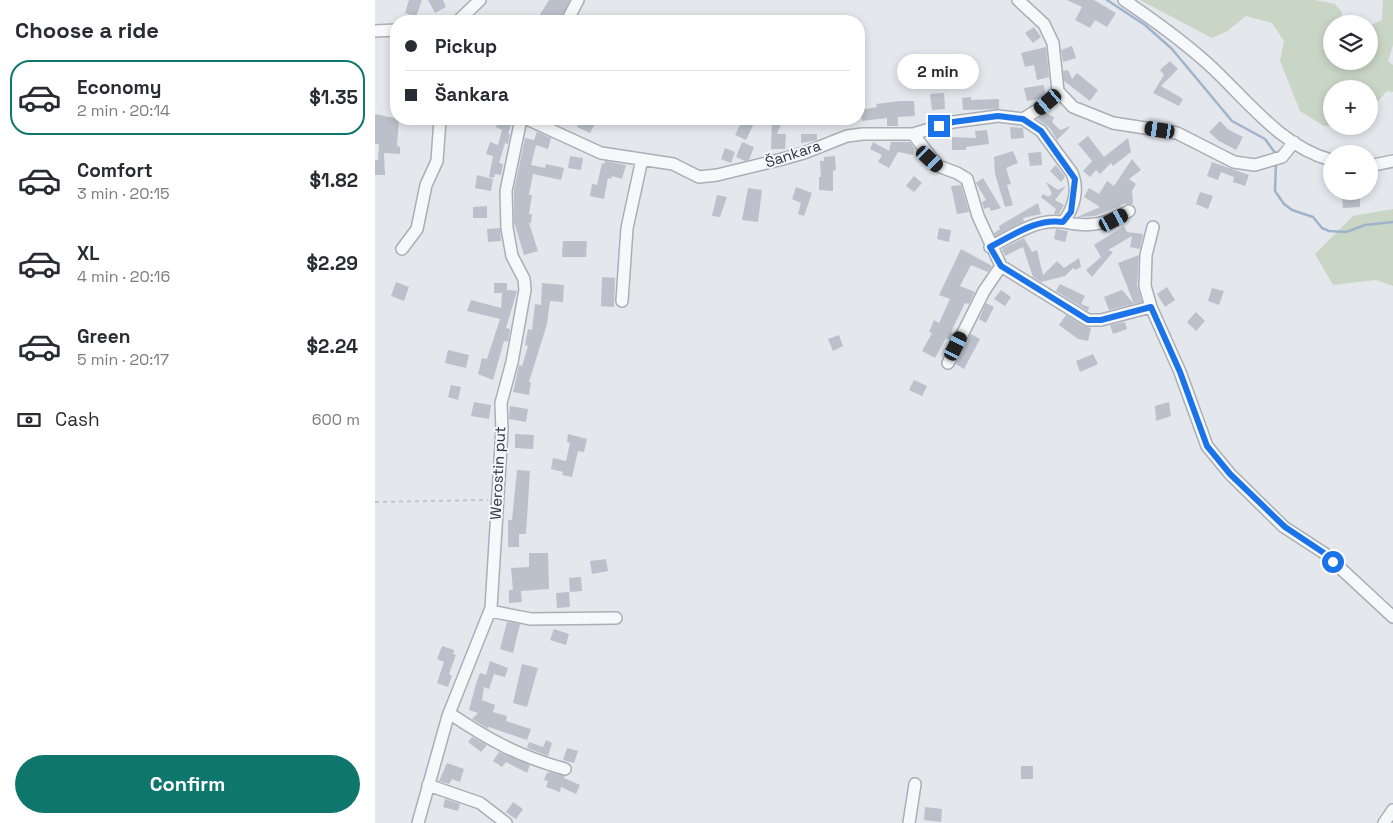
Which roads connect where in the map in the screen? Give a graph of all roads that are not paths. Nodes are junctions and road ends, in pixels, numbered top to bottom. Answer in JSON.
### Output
{"nodes":[{"id":1,"x":480,"y":0,"type":"edge"},
{"id":2,"x":578,"y":0,"type":"edge"},
{"id":3,"x":1018,"y":0,"type":"edge"},
{"id":4,"x":1123,"y":0,"type":"edge"},
{"id":5,"x":464,"y":15,"type":"edge"},
{"id":6,"x":570,"y":15,"type":"edge"},
{"id":7,"x":375,"y":30,"type":"edge"},
{"id":8,"x":390,"y":30,"type":"edge"},
{"id":9,"x":1058,"y":91,"type":"junction"},
{"id":10,"x":1023,"y":119,"type":"junction"},
{"id":11,"x":440,"y":125,"type":"edge"},
{"id":12,"x":520,"y":125,"type":"edge"},
{"id":13,"x":540,"y":125,"type":"edge"},
{"id":14,"x":913,"y":134,"type":"junction"},
{"id":15,"x":1294,"y":142,"type":"junction"},
{"id":16,"x":1323,"y":156,"type":"edge"},
{"id":17,"x":642,"y":159,"type":"junction"},
{"id":18,"x":1393,"y":161,"type":"edge"},
{"id":19,"x":1378,"y":164,"type":"edge"},
{"id":20,"x":1129,"y":212,"type":"dead end"},
{"id":21,"x":1063,"y":222,"type":"junction"},
{"id":22,"x":1153,"y":227,"type":"dead end"},
{"id":23,"x":990,"y":247,"type":"junction"},
{"id":24,"x":402,"y":249,"type":"dead end"},
{"id":25,"x":1001,"y":266,"type":"junction"},
{"id":26,"x":622,"y":301,"type":"dead end"},
{"id":27,"x":1151,"y":307,"type":"junction"},
{"id":28,"x":948,"y":363,"type":"dead end"},
{"id":29,"x":490,"y":611,"type":"junction"},
{"id":30,"x":1393,"y":617,"type":"edge"},
{"id":31,"x":616,"y":618,"type":"dead end"},
{"id":32,"x":449,"y":713,"type":"junction"},
{"id":33,"x":565,"y":769,"type":"dead end"},
{"id":34,"x":915,"y":784,"type":"dead end"},
{"id":35,"x":429,"y":785,"type":"junction"},
{"id":36,"x":1393,"y":810,"type":"edge"},
{"id":37,"x":418,"y":823,"type":"edge"},
{"id":38,"x":506,"y":823,"type":"edge"},
{"id":39,"x":909,"y":823,"type":"edge"},
{"id":40,"x":1384,"y":823,"type":"edge"}],
"edges":[{"from":1,"to":5,"type":"street"},
{"from":2,"to":6,"type":"street"},
{"from":3,"to":9,"type":"street"},
{"from":4,"to":15,"type":"street"},
{"from":7,"to":8,"type":"street"},
{"from":9,"to":10,"type":"street"},
{"from":9,"to":15,"type":"street"},
{"from":10,"to":14,"type":"street","name":"Šankara"},
{"from":10,"to":21,"type":"street"},
{"from":11,"to":24,"type":"street"},
{"from":12,"to":29,"type":"street","name":"Werostin put"},
{"from":13,"to":17,"type":"street","name":"Šankara"},
{"from":14,"to":17,"type":"street","name":"Šankara"},
{"from":14,"to":23,"type":"street"},
{"from":15,"to":16,"type":"street"},
{"from":17,"to":26,"type":"street"},
{"from":18,"to":19,"type":"street"},
{"from":20,"to":21,"type":"street"},
{"from":21,"to":23,"type":"street"},
{"from":22,"to":27,"type":"street"},
{"from":23,"to":25,"type":"street"},
{"from":25,"to":27,"type":"street"},
{"from":25,"to":28,"type":"street"},
{"from":27,"to":30,"type":"street"},
{"from":29,"to":31,"type":"street"},
{"from":29,"to":32,"type":"street","name":"Werostin put"},
{"from":32,"to":33,"type":"street"},
{"from":32,"to":35,"type":"street","name":"Werostin put"},
{"from":34,"to":39,"type":"street"},
{"from":35,"to":37,"type":"street","name":"Werostin put"},
{"from":35,"to":38,"type":"street"},
{"from":36,"to":40,"type":"street"}]}
